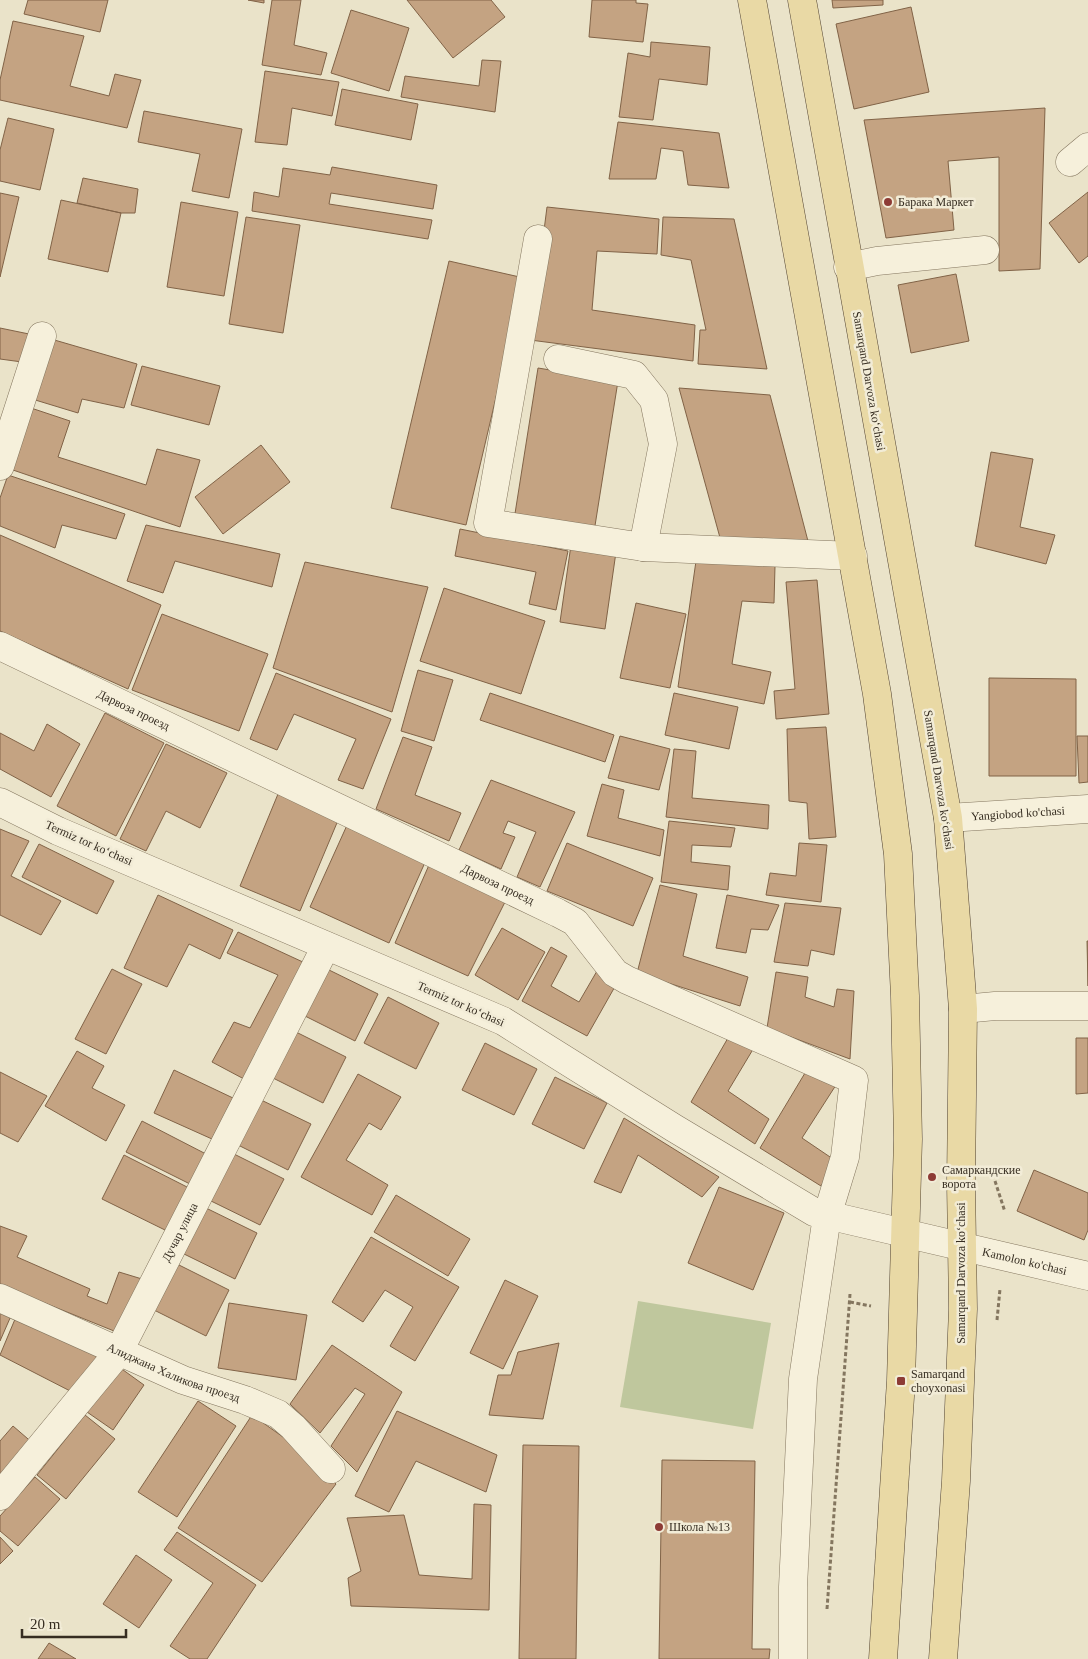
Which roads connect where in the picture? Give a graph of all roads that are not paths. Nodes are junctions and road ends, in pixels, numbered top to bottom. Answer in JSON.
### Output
{"nodes":[{"id":1,"x":752,"y":0,"type":"edge"},
{"id":2,"x":802,"y":0,"type":"edge"},
{"id":3,"x":538,"y":239,"type":"dead end"},
{"id":4,"x":985,"y":250,"type":"dead end"},
{"id":5,"x":848,"y":267,"type":"junction"},
{"id":6,"x":42,"y":336,"type":"dead end"},
{"id":7,"x":558,"y":359,"type":"dead end"},
{"id":8,"x":0,"y":466,"type":"edge"},
{"id":9,"x":643,"y":547,"type":"junction"},
{"id":10,"x":853,"y":556,"type":"junction"},
{"id":11,"x":0,"y":646,"type":"edge"},
{"id":12,"x":0,"y":802,"type":"edge"},
{"id":13,"x":1088,"y":809,"type":"edge"},
{"id":14,"x":948,"y":818,"type":"junction"},
{"id":15,"x":326,"y":946,"type":"junction"},
{"id":16,"x":1088,"y":1006,"type":"edge"},
{"id":17,"x":963,"y":1009,"type":"junction"},
{"id":18,"x":827,"y":1216,"type":"junction"},
{"id":19,"x":905,"y":1234,"type":"junction"},
{"id":20,"x":962,"y":1247,"type":"junction"},
{"id":21,"x":1088,"y":1276,"type":"edge"},
{"id":22,"x":0,"y":1298,"type":"edge"},
{"id":23,"x":118,"y":1353,"type":"junction"},
{"id":24,"x":331,"y":1469,"type":"dead end"},
{"id":25,"x":0,"y":1496,"type":"edge"},
{"id":26,"x":792,"y":1659,"type":"edge"},
{"id":27,"x":884,"y":1659,"type":"edge"},
{"id":28,"x":943,"y":1659,"type":"edge"}],
"edges":[{"from":1,"to":10,"type":"main road"},
{"from":2,"to":5,"type":"main road","name":"Samarqand Darvoza koʻchasi"},
{"from":3,"to":9,"type":"street"},
{"from":4,"to":5,"type":"street"},
{"from":5,"to":14,"type":"main road","name":"Samarqand Darvoza koʻchasi"},
{"from":6,"to":8,"type":"street"},
{"from":7,"to":9,"type":"street"},
{"from":9,"to":10,"type":"street"},
{"from":10,"to":19,"type":"main road"},
{"from":11,"to":18,"type":"street","name":"Дарвоза проезд"},
{"from":12,"to":15,"type":"street","name":"Termiz tor koʻchasi"},
{"from":13,"to":14,"type":"street","name":"Yangiobod ko'chasi"},
{"from":14,"to":17,"type":"main road","name":"Samarqand Darvoza koʻchasi"},
{"from":15,"to":18,"type":"street","name":"Termiz tor koʻchasi"},
{"from":15,"to":23,"type":"street","name":"Дучар улица"},
{"from":16,"to":17,"type":"street"},
{"from":17,"to":20,"type":"main road","name":"Samarqand Darvoza koʻchasi"},
{"from":18,"to":19,"type":"street","name":"Termiz tor koʻchasi"},
{"from":18,"to":26,"type":"street"},
{"from":19,"to":20,"type":"street","name":"Kamolon ko'chasi"},
{"from":19,"to":27,"type":"main road"},
{"from":20,"to":21,"type":"street","name":"Kamolon ko'chasi"},
{"from":20,"to":28,"type":"main road","name":"Samarqand Darvoza koʻchasi"},
{"from":22,"to":23,"type":"street","name":"Алиджана Халикова проезд"},
{"from":23,"to":24,"type":"street","name":"Алиджана Халикова проезд"},
{"from":23,"to":25,"type":"street","name":"Дучар улица"}]}
